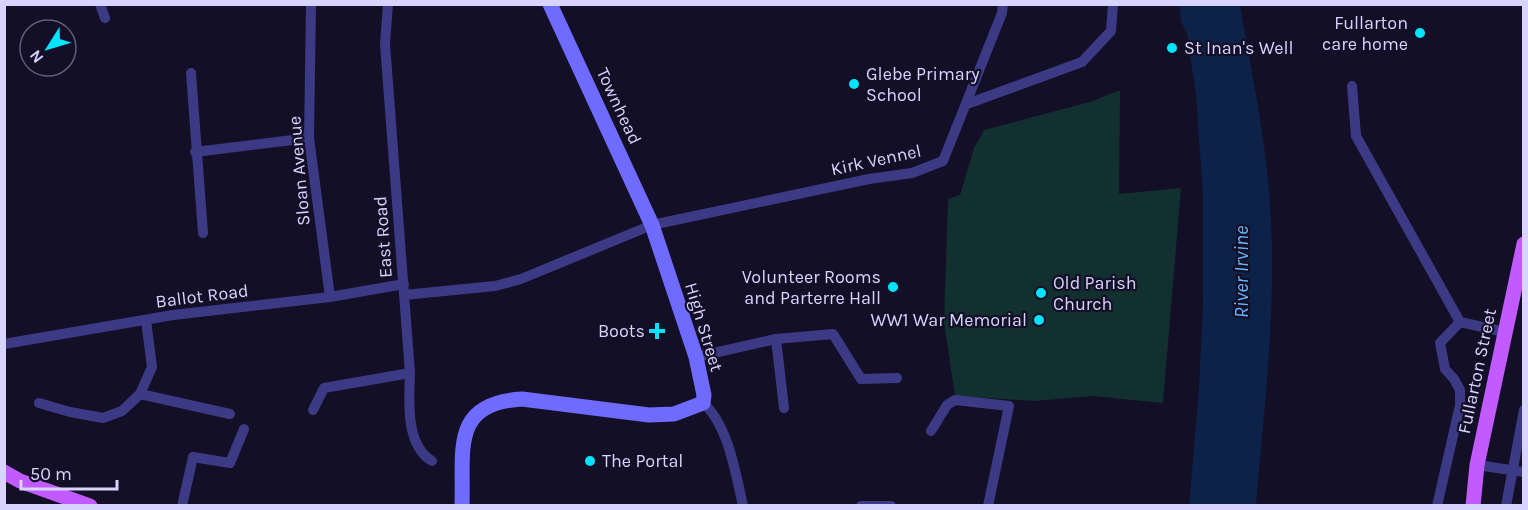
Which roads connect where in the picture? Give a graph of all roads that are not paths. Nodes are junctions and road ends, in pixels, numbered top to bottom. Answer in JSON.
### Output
{"nodes":[{"id":1,"x":100,"y":4,"type":"edge"},
{"id":2,"x":311,"y":4,"type":"edge"},
{"id":3,"x":388,"y":4,"type":"edge"},
{"id":4,"x":1003,"y":4,"type":"edge"},
{"id":5,"x":1113,"y":4,"type":"edge"},
{"id":6,"x":551,"y":5,"type":"edge"},
{"id":7,"x":105,"y":18,"type":"dead end"},
{"id":8,"x":191,"y":73,"type":"dead end"},
{"id":9,"x":1352,"y":86,"type":"dead end"},
{"id":10,"x":967,"y":104,"type":"junction"},
{"id":11,"x":309,"y":138,"type":"junction"},
{"id":12,"x":195,"y":152,"type":"junction"},
{"id":13,"x":652,"y":225,"type":"junction"},
{"id":14,"x":202,"y":233,"type":"dead end"},
{"id":15,"x":1524,"y":244,"type":"edge"},
{"id":16,"x":404,"y":289,"type":"junction"},
{"id":17,"x":330,"y":297,"type":"junction"},
{"id":18,"x":146,"y":320,"type":"junction"},
{"id":19,"x":1460,"y":322,"type":"junction"},
{"id":20,"x":1505,"y":332,"type":"junction"},
{"id":21,"x":776,"y":339,"type":"junction"},
{"id":22,"x":4,"y":344,"type":"edge"},
{"id":23,"x":696,"y":357,"type":"junction"},
{"id":24,"x":410,"y":373,"type":"junction"},
{"id":25,"x":897,"y":378,"type":"dead end"},
{"id":26,"x":140,"y":394,"type":"junction"},
{"id":27,"x":39,"y":403,"type":"dead end"},
{"id":28,"x":703,"y":404,"type":"junction"},
{"id":29,"x":784,"y":408,"type":"dead end"},
{"id":30,"x":313,"y":410,"type":"dead end"},
{"id":31,"x":1524,"y":410,"type":"edge"},
{"id":32,"x":230,"y":414,"type":"dead end"},
{"id":33,"x":244,"y":429,"type":"dead end"},
{"id":34,"x":931,"y":431,"type":"dead end"},
{"id":35,"x":432,"y":461,"type":"dead end"},
{"id":36,"x":1477,"y":465,"type":"junction"},
{"id":37,"x":4,"y":472,"type":"edge"},
{"id":38,"x":1518,"y":472,"type":"edge"},
{"id":39,"x":90,"y":506,"type":"edge"},
{"id":40,"x":182,"y":506,"type":"edge"},
{"id":41,"x":462,"y":506,"type":"edge"},
{"id":42,"x":743,"y":506,"type":"edge"},
{"id":43,"x":861,"y":506,"type":"edge"},
{"id":44,"x":891,"y":506,"type":"edge"},
{"id":45,"x":988,"y":506,"type":"edge"},
{"id":46,"x":1437,"y":506,"type":"edge"},
{"id":47,"x":1473,"y":506,"type":"edge"},
{"id":48,"x":1506,"y":506,"type":"edge"}],
"edges":[{"from":1,"to":7,"type":"street"},
{"from":2,"to":11,"type":"street","name":"Sloan Avenue"},
{"from":3,"to":16,"type":"street","name":"East Road"},
{"from":4,"to":10,"type":"street","name":"Kirk Vennel"},
{"from":5,"to":10,"type":"street"},
{"from":6,"to":13,"type":"main road","name":"Townhead"},
{"from":8,"to":12,"type":"street"},
{"from":9,"to":19,"type":"street"},
{"from":10,"to":13,"type":"street","name":"Kirk Vennel"},
{"from":11,"to":12,"type":"street"},
{"from":11,"to":17,"type":"street","name":"Sloan Avenue"},
{"from":12,"to":14,"type":"street"},
{"from":13,"to":16,"type":"street","name":"Kirk Vennel"},
{"from":13,"to":23,"type":"main road","name":"High Street"},
{"from":15,"to":20,"type":"main road","name":"Fullarton Street"},
{"from":16,"to":17,"type":"street","name":"Ballot Road"},
{"from":16,"to":24,"type":"street","name":"East Road"},
{"from":17,"to":18,"type":"street","name":"Ballot Road"},
{"from":18,"to":22,"type":"street","name":"Ballot Road"},
{"from":18,"to":26,"type":"street"},
{"from":19,"to":20,"type":"street"},
{"from":19,"to":46,"type":"street"},
{"from":20,"to":36,"type":"main road","name":"Fullarton Street"},
{"from":21,"to":23,"type":"street"},
{"from":21,"to":25,"type":"street"},
{"from":21,"to":29,"type":"street"},
{"from":23,"to":28,"type":"main road","name":"High Street"},
{"from":24,"to":30,"type":"street"},
{"from":24,"to":35,"type":"street","name":"East Road"},
{"from":26,"to":27,"type":"street"},
{"from":26,"to":32,"type":"street"},
{"from":28,"to":41,"type":"main road"},
{"from":28,"to":42,"type":"street","name":"High Street"},
{"from":31,"to":38,"type":"street"},
{"from":33,"to":40,"type":"street"},
{"from":34,"to":45,"type":"street"},
{"from":36,"to":38,"type":"street"},
{"from":36,"to":47,"type":"main road","name":"Fullarton Street"},
{"from":37,"to":39,"type":"main road"},
{"from":38,"to":48,"type":"street"},
{"from":43,"to":44,"type":"street"}]}
